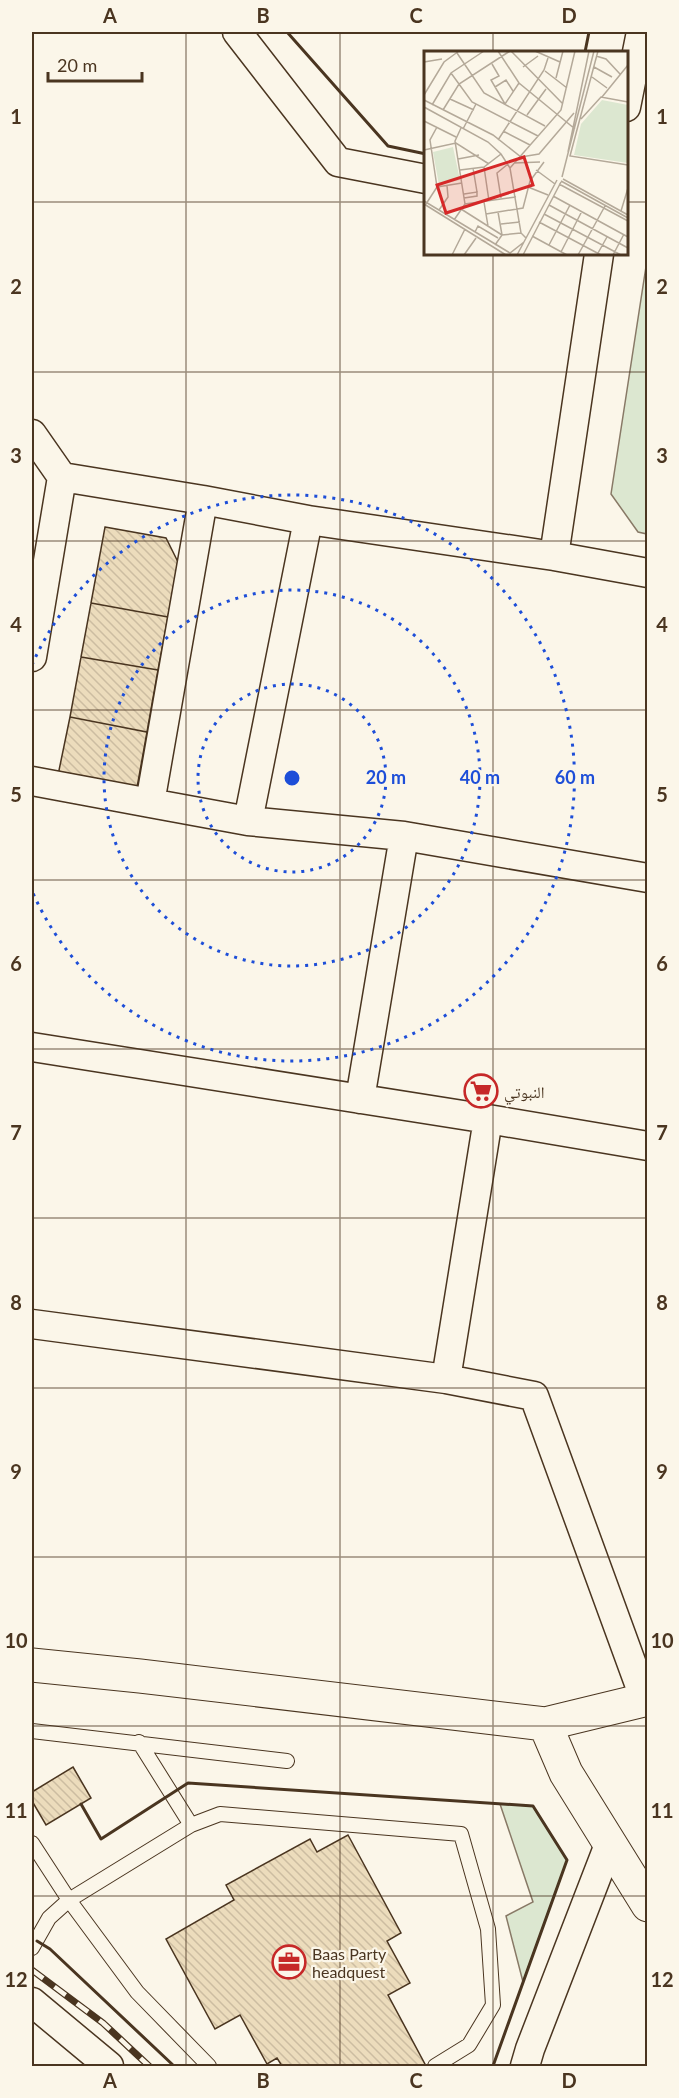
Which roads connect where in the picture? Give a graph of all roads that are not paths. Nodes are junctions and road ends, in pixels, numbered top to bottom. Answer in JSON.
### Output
{"nodes":[{"id":1,"x":237,"y":32,"type":"edge"},
{"id":2,"x":642,"y":32,"type":"edge"},
{"id":3,"x":628,"y":102,"type":"edge"},
{"id":4,"x":424,"y":179,"type":"edge"},
{"id":5,"x":599,"y":255,"type":"edge"},
{"id":6,"x":32,"y":434,"type":"edge"},
{"id":7,"x":62,"y":477,"type":"junction"},
{"id":8,"x":203,"y":500,"type":"junction"},
{"id":9,"x":308,"y":520,"type":"junction"},
{"id":10,"x":554,"y":556,"type":"junction"},
{"id":11,"x":648,"y":573,"type":"edge"},
{"id":12,"x":32,"y":648,"type":"edge"},
{"id":13,"x":32,"y":781,"type":"edge"},
{"id":14,"x":150,"y":803,"type":"junction"},
{"id":15,"x":248,"y":821,"type":"junction"},
{"id":16,"x":404,"y":836,"type":"junction"},
{"id":17,"x":648,"y":878,"type":"edge"},
{"id":18,"x":32,"y":1047,"type":"edge"},
{"id":19,"x":360,"y":1099,"type":"junction"},
{"id":20,"x":488,"y":1119,"type":"junction"},
{"id":21,"x":648,"y":1146,"type":"edge"},
{"id":22,"x":32,"y":1324,"type":"edge"},
{"id":23,"x":446,"y":1379,"type":"junction"},
{"id":24,"x":32,"y":1665,"type":"edge"},
{"id":25,"x":646,"y":1699,"type":"edge"},
{"id":26,"x":545,"y":1724,"type":"junction"},
{"id":27,"x":32,"y":1731,"type":"edge"},
{"id":28,"x":139,"y":1742,"type":"junction"},
{"id":29,"x":286,"y":1761,"type":"dead end"},
{"id":30,"x":190,"y":1825,"type":"junction"},
{"id":31,"x":610,"y":1842,"type":"junction"},
{"id":32,"x":32,"y":1843,"type":"edge"},
{"id":33,"x":69,"y":1900,"type":"junction"},
{"id":34,"x":648,"y":1905,"type":"edge"},
{"id":35,"x":32,"y":1948,"type":"edge"},
{"id":36,"x":32,"y":2002,"type":"edge"},
{"id":37,"x":110,"y":2067,"type":"edge"},
{"id":38,"x":209,"y":2067,"type":"edge"},
{"id":39,"x":435,"y":2067,"type":"edge"},
{"id":40,"x":525,"y":2067,"type":"edge"}],
"edges":[{"from":1,"to":4,"type":"street"},
{"from":2,"to":3,"type":"street"},
{"from":5,"to":10,"type":"street"},
{"from":6,"to":7,"type":"street"},
{"from":7,"to":8,"type":"street"},
{"from":7,"to":12,"type":"street"},
{"from":8,"to":9,"type":"street"},
{"from":8,"to":14,"type":"street"},
{"from":9,"to":10,"type":"street"},
{"from":9,"to":15,"type":"street"},
{"from":10,"to":11,"type":"street"},
{"from":13,"to":14,"type":"street"},
{"from":14,"to":15,"type":"street"},
{"from":15,"to":16,"type":"street"},
{"from":16,"to":17,"type":"street"},
{"from":16,"to":19,"type":"street"},
{"from":18,"to":19,"type":"street"},
{"from":19,"to":20,"type":"street"},
{"from":20,"to":21,"type":"street"},
{"from":20,"to":23,"type":"street"},
{"from":22,"to":23,"type":"street"},
{"from":23,"to":25,"type":"street"},
{"from":24,"to":26,"type":"street"},
{"from":25,"to":26,"type":"street"},
{"from":26,"to":31,"type":"street"},
{"from":27,"to":28,"type":"lane"},
{"from":28,"to":29,"type":"lane"},
{"from":28,"to":30,"type":"lane"},
{"from":30,"to":33,"type":"lane"},
{"from":30,"to":39,"type":"lane"},
{"from":31,"to":34,"type":"street"},
{"from":31,"to":40,"type":"street"},
{"from":32,"to":33,"type":"lane"},
{"from":33,"to":35,"type":"lane"},
{"from":33,"to":38,"type":"lane"},
{"from":36,"to":37,"type":"street"}]}
